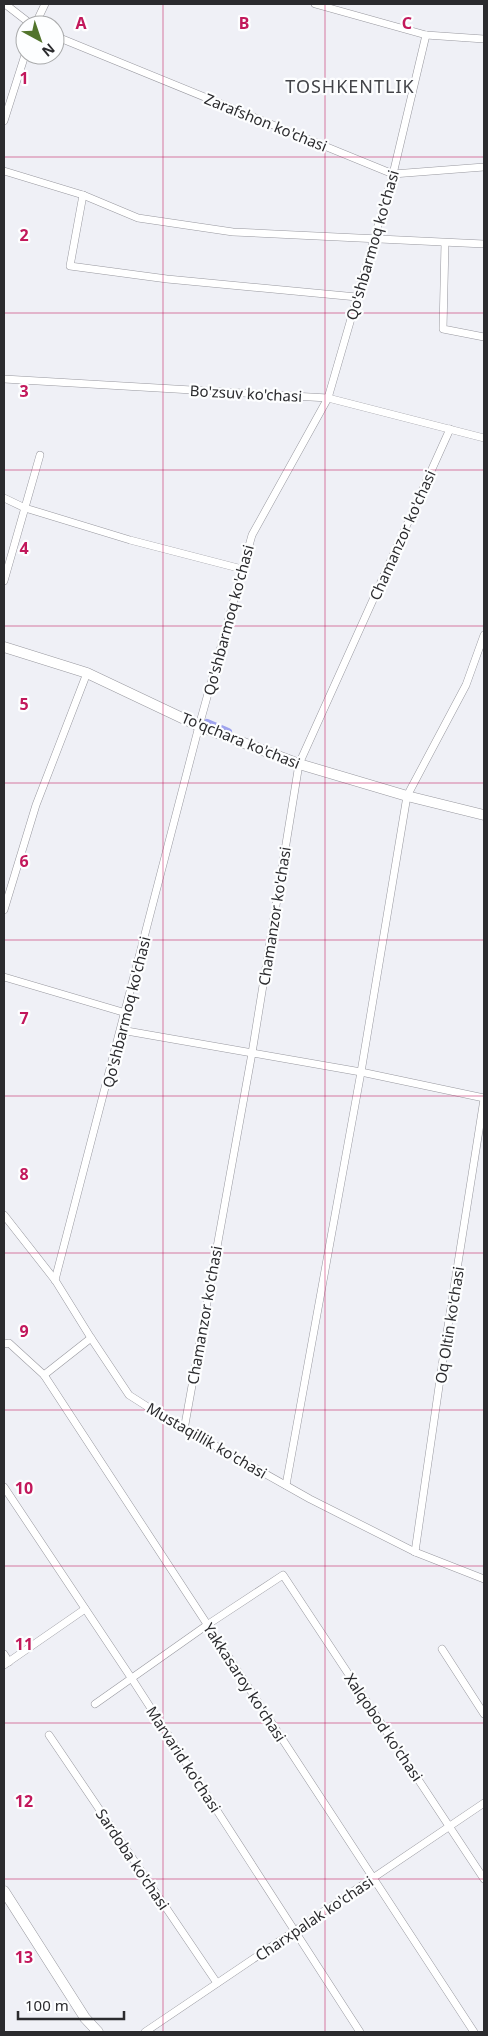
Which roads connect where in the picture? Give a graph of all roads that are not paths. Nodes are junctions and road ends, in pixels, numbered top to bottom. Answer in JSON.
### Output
{"nodes":[{"id":1,"x":5,"y":4,"type":"edge"},
{"id":2,"x":315,"y":4,"type":"edge"},
{"id":3,"x":20,"y":15,"type":"edge"},
{"id":4,"x":426,"y":35,"type":"junction"},
{"id":5,"x":484,"y":39,"type":"edge"},
{"id":6,"x":65,"y":40,"type":"edge"},
{"id":7,"x":22,"y":65,"type":"edge"},
{"id":8,"x":4,"y":121,"type":"edge"},
{"id":9,"x":484,"y":167,"type":"edge"},
{"id":10,"x":4,"y":171,"type":"edge"},
{"id":11,"x":393,"y":174,"type":"junction"},
{"id":12,"x":83,"y":195,"type":"junction"},
{"id":13,"x":373,"y":240,"type":"junction"},
{"id":14,"x":445,"y":243,"type":"junction"},
{"id":15,"x":484,"y":244,"type":"edge"},
{"id":16,"x":357,"y":297,"type":"junction"},
{"id":17,"x":484,"y":337,"type":"edge"},
{"id":18,"x":4,"y":379,"type":"edge"},
{"id":19,"x":328,"y":398,"type":"junction"},
{"id":20,"x":450,"y":429,"type":"junction"},
{"id":21,"x":484,"y":438,"type":"edge"},
{"id":22,"x":40,"y":455,"type":"dead end"},
{"id":23,"x":4,"y":498,"type":"edge"},
{"id":24,"x":25,"y":508,"type":"junction"},
{"id":25,"x":242,"y":569,"type":"junction"},
{"id":26,"x":4,"y":581,"type":"edge"},
{"id":27,"x":484,"y":635,"type":"edge"},
{"id":28,"x":4,"y":647,"type":"edge"},
{"id":29,"x":88,"y":673,"type":"junction"},
{"id":30,"x":199,"y":726,"type":"junction"},
{"id":31,"x":299,"y":764,"type":"junction"},
{"id":32,"x":407,"y":796,"type":"junction"},
{"id":33,"x":484,"y":815,"type":"edge"},
{"id":34,"x":4,"y":910,"type":"edge"},
{"id":35,"x":4,"y":977,"type":"edge"},
{"id":36,"x":126,"y":1013,"type":"junction"},
{"id":37,"x":121,"y":1030,"type":"junction"},
{"id":38,"x":252,"y":1053,"type":"junction"},
{"id":39,"x":361,"y":1072,"type":"junction"},
{"id":40,"x":484,"y":1098,"type":"edge"},
{"id":41,"x":4,"y":1215,"type":"edge"},
{"id":42,"x":55,"y":1280,"type":"junction"},
{"id":43,"x":91,"y":1338,"type":"junction"},
{"id":44,"x":5,"y":1343,"type":"edge"},
{"id":45,"x":44,"y":1375,"type":"junction"},
{"id":46,"x":184,"y":1430,"type":"junction"},
{"id":47,"x":286,"y":1485,"type":"junction"},
{"id":48,"x":4,"y":1487,"type":"edge"},
{"id":49,"x":415,"y":1552,"type":"junction"},
{"id":50,"x":484,"y":1579,"type":"edge"},
{"id":51,"x":85,"y":1609,"type":"junction"},
{"id":52,"x":207,"y":1625,"type":"junction"},
{"id":53,"x":442,"y":1649,"type":"dead end"},
{"id":54,"x":4,"y":1654,"type":"edge"},
{"id":55,"x":6,"y":1664,"type":"edge"},
{"id":56,"x":132,"y":1679,"type":"junction"},
{"id":57,"x":95,"y":1704,"type":"dead end"},
{"id":58,"x":484,"y":1714,"type":"edge"},
{"id":59,"x":50,"y":1735,"type":"dead end"},
{"id":60,"x":484,"y":1803,"type":"edge"},
{"id":61,"x":450,"y":1826,"type":"junction"},
{"id":62,"x":374,"y":1879,"type":"junction"},
{"id":63,"x":484,"y":1879,"type":"edge"},
{"id":64,"x":4,"y":1891,"type":"edge"},
{"id":65,"x":296,"y":1930,"type":"junction"},
{"id":66,"x":217,"y":1983,"type":"junction"},
{"id":67,"x":98,"y":2032,"type":"edge"},
{"id":68,"x":144,"y":2032,"type":"edge"},
{"id":69,"x":360,"y":2032,"type":"edge"},
{"id":70,"x":474,"y":2032,"type":"edge"}],
"edges":[{"from":1,"to":3,"type":"street"},
{"from":2,"to":4,"type":"street"},
{"from":4,"to":5,"type":"street"},
{"from":4,"to":11,"type":"street","name":"Qo'shbarmoq ko'chasi"},
{"from":6,"to":11,"type":"street","name":"Zarafshon ko'chasi"},
{"from":7,"to":8,"type":"street"},
{"from":9,"to":11,"type":"street","name":"Zarafshon ko'chasi"},
{"from":10,"to":12,"type":"street"},
{"from":11,"to":13,"type":"street","name":"Qo'shbarmoq ko'chasi"},
{"from":12,"to":13,"type":"street"},
{"from":12,"to":16,"type":"street"},
{"from":13,"to":14,"type":"street"},
{"from":13,"to":16,"type":"street","name":"Qo'shbarmoq ko'chasi"},
{"from":14,"to":15,"type":"street"},
{"from":14,"to":17,"type":"street"},
{"from":16,"to":19,"type":"street","name":"Qo'shbarmoq ko'chasi"},
{"from":18,"to":19,"type":"street","name":"Bo'zsuv ko'chasi"},
{"from":19,"to":20,"type":"street","name":"Bo'zsuv ko'chasi"},
{"from":19,"to":25,"type":"street","name":"Qo'shbarmoq ko'chasi"},
{"from":20,"to":21,"type":"street","name":"Bo'zsuv ko'chasi"},
{"from":20,"to":31,"type":"street","name":"Chamanzor ko'chasi"},
{"from":22,"to":24,"type":"street"},
{"from":23,"to":24,"type":"street"},
{"from":24,"to":25,"type":"street"},
{"from":24,"to":26,"type":"street"},
{"from":25,"to":30,"type":"street","name":"Qo'shbarmoq ko'chasi"},
{"from":27,"to":32,"type":"street"},
{"from":28,"to":29,"type":"street","name":"To'qchara ko'chasi"},
{"from":29,"to":30,"type":"street","name":"To'qchara ko'chasi"},
{"from":29,"to":34,"type":"street"},
{"from":30,"to":31,"type":"street","name":"To'qchara ko'chasi"},
{"from":30,"to":36,"type":"street","name":"Qo'shbarmoq ko'chasi"},
{"from":31,"to":32,"type":"street","name":"To'qchara ko'chasi"},
{"from":31,"to":38,"type":"street","name":"Chamanzor ko'chasi"},
{"from":32,"to":33,"type":"street","name":"To'qchara ko'chasi"},
{"from":32,"to":39,"type":"street"},
{"from":35,"to":36,"type":"street"},
{"from":36,"to":37,"type":"street","name":"Qo'shbarmoq ko'chasi"},
{"from":37,"to":38,"type":"street"},
{"from":37,"to":42,"type":"street","name":"Qo'shbarmoq ko'chasi"},
{"from":38,"to":39,"type":"street"},
{"from":38,"to":46,"type":"street","name":"Chamanzor ko'chasi"},
{"from":39,"to":40,"type":"street"},
{"from":39,"to":47,"type":"street"},
{"from":40,"to":49,"type":"street","name":"Oq Oltin ko'chasi"},
{"from":41,"to":42,"type":"street","name":"Mustaqillik ko'chasi"},
{"from":42,"to":43,"type":"street","name":"Mustaqillik ko'chasi"},
{"from":43,"to":45,"type":"street"},
{"from":43,"to":46,"type":"street","name":"Mustaqillik ko'chasi"},
{"from":44,"to":45,"type":"street","name":"Yakkasaroy ko'chasi"},
{"from":45,"to":52,"type":"street","name":"Yakkasaroy ko'chasi"},
{"from":46,"to":47,"type":"street","name":"Mustaqillik ko'chasi"},
{"from":47,"to":49,"type":"street","name":"Mustaqillik ko'chasi"},
{"from":48,"to":51,"type":"street","name":"Marvarid ko'chasi"},
{"from":49,"to":50,"type":"street","name":"Mustaqillik ko'chasi"},
{"from":51,"to":55,"type":"street"},
{"from":51,"to":56,"type":"street","name":"Marvarid ko'chasi"},
{"from":52,"to":56,"type":"street"},
{"from":52,"to":61,"type":"street","name":"Xalqobod ko'chasi"},
{"from":52,"to":62,"type":"street","name":"Yakkasaroy ko'chasi"},
{"from":53,"to":58,"type":"street"},
{"from":54,"to":55,"type":"street"},
{"from":56,"to":57,"type":"street"},
{"from":56,"to":65,"type":"street","name":"Marvarid ko'chasi"},
{"from":59,"to":66,"type":"street","name":"Sardoba ko'chasi"},
{"from":60,"to":61,"type":"street","name":"Charxpalak ko'chasi"},
{"from":61,"to":62,"type":"street","name":"Charxpalak ko'chasi"},
{"from":61,"to":63,"type":"street","name":"Xalqobod ko'chasi"},
{"from":62,"to":65,"type":"street","name":"Charxpalak ko'chasi"},
{"from":62,"to":70,"type":"street","name":"Yakkasaroy ko'chasi"},
{"from":64,"to":67,"type":"street"},
{"from":65,"to":66,"type":"street","name":"Charxpalak ko'chasi"},
{"from":65,"to":69,"type":"street","name":"Marvarid ko'chasi"},
{"from":66,"to":68,"type":"street","name":"Charxpalak ko'chasi"}]}
